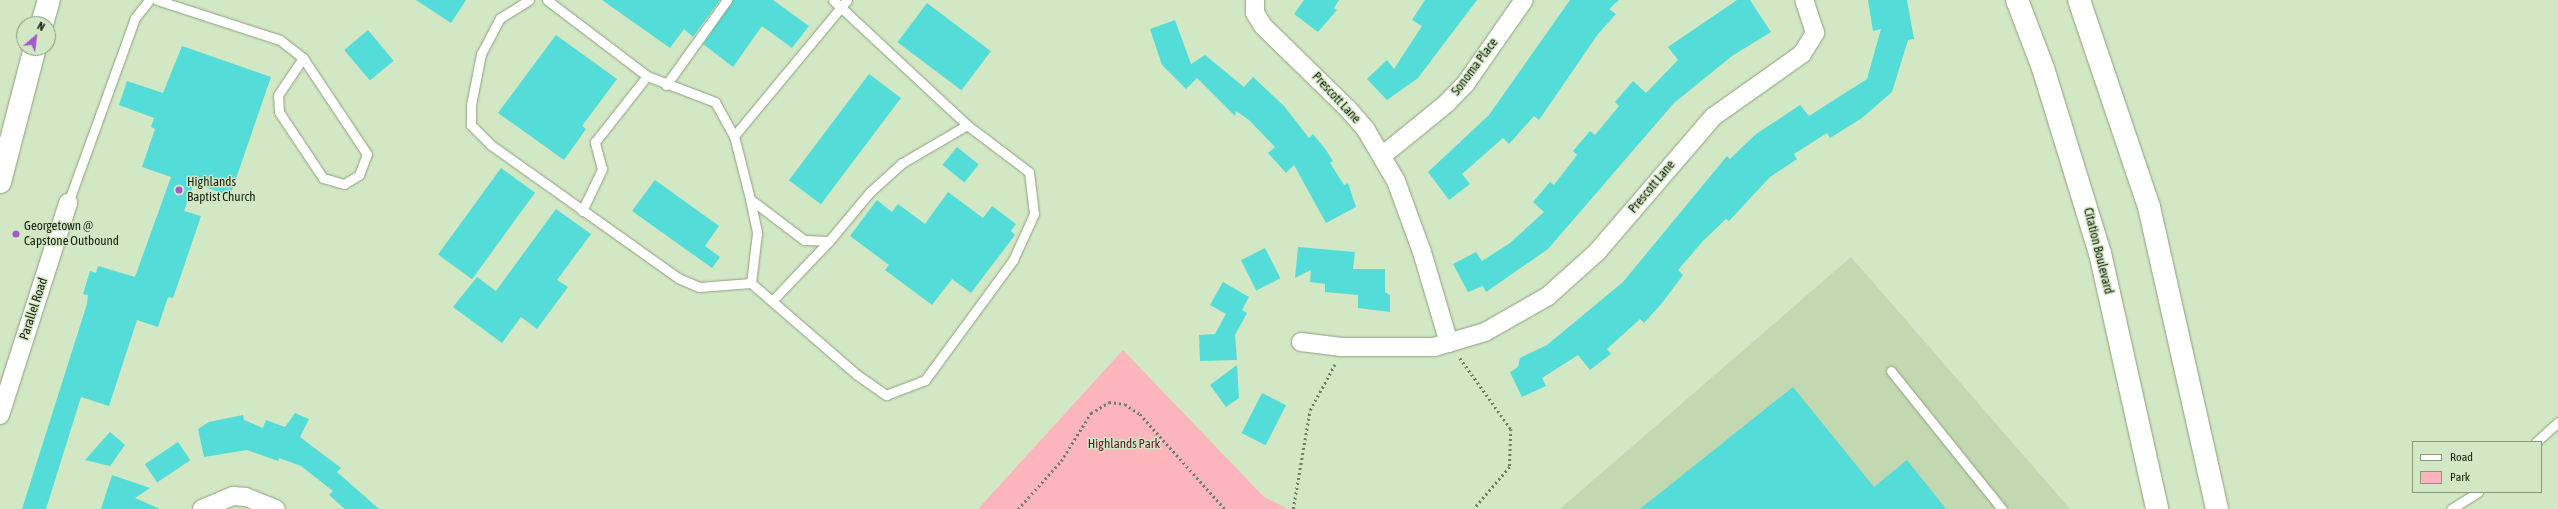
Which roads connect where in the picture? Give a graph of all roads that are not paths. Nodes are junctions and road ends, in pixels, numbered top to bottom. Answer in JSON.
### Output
{"nodes":[{"id":1,"x":49,"y":0,"type":"edge"},
{"id":2,"x":149,"y":0,"type":"edge"},
{"id":3,"x":158,"y":0,"type":"edge"},
{"id":4,"x":529,"y":0,"type":"edge"},
{"id":5,"x":546,"y":0,"type":"edge"},
{"id":6,"x":727,"y":0,"type":"edge"},
{"id":7,"x":833,"y":0,"type":"edge"},
{"id":8,"x":1255,"y":0,"type":"edge"},
{"id":9,"x":1524,"y":0,"type":"edge"},
{"id":10,"x":1804,"y":0,"type":"edge"},
{"id":11,"x":2016,"y":0,"type":"edge"},
{"id":12,"x":2079,"y":0,"type":"edge"},
{"id":13,"x":844,"y":3,"type":"edge"},
{"id":14,"x":44,"y":16,"type":"edge"},
{"id":15,"x":33,"y":56,"type":"edge"},
{"id":16,"x":303,"y":58,"type":"junction"},
{"id":17,"x":647,"y":76,"type":"junction"},
{"id":18,"x":666,"y":85,"type":"junction"},
{"id":19,"x":967,"y":125,"type":"junction"},
{"id":20,"x":734,"y":136,"type":"junction"},
{"id":21,"x":1382,"y":156,"type":"junction"},
{"id":22,"x":0,"y":182,"type":"edge"},
{"id":23,"x":750,"y":199,"type":"junction"},
{"id":24,"x":68,"y":203,"type":"joint"},
{"id":25,"x":582,"y":211,"type":"junction"},
{"id":26,"x":829,"y":241,"type":"junction"},
{"id":27,"x":751,"y":283,"type":"junction"},
{"id":28,"x":772,"y":301,"type":"junction"},
{"id":29,"x":1301,"y":342,"type":"dead end"},
{"id":30,"x":1448,"y":343,"type":"junction"},
{"id":31,"x":1891,"y":371,"type":"dead end"},
{"id":32,"x":0,"y":415,"type":"edge"},
{"id":33,"x":2558,"y":422,"type":"edge"},
{"id":34,"x":2537,"y":441,"type":"edge"},
{"id":35,"x":2476,"y":493,"type":"edge"},
{"id":36,"x":202,"y":509,"type":"edge"},
{"id":37,"x":276,"y":509,"type":"edge"},
{"id":38,"x":2002,"y":509,"type":"edge"},
{"id":39,"x":2157,"y":509,"type":"edge"},
{"id":40,"x":2216,"y":509,"type":"edge"},
{"id":41,"x":2451,"y":509,"type":"edge"}],
"edges":[{"from":1,"to":14,"type":"main road"},
{"from":2,"to":24,"type":"lane"},
{"from":3,"to":16,"type":"lane"},
{"from":4,"to":25,"type":"lane"},
{"from":5,"to":17,"type":"lane"},
{"from":6,"to":18,"type":"lane"},
{"from":7,"to":13,"type":"lane"},
{"from":8,"to":21,"type":"street","name":"Prescott Lane"},
{"from":9,"to":21,"type":"street","name":"Sonoma Place"},
{"from":10,"to":30,"type":"street","name":"Prescott Lane"},
{"from":11,"to":39,"type":"main road","name":"Citation Boulevard"},
{"from":12,"to":40,"type":"main road"},
{"from":13,"to":19,"type":"lane"},
{"from":13,"to":20,"type":"lane"},
{"from":15,"to":22,"type":"main road"},
{"from":16,"to":16,"type":"lane"},
{"from":17,"to":18,"type":"lane"},
{"from":17,"to":25,"type":"lane"},
{"from":18,"to":20,"type":"lane"},
{"from":19,"to":26,"type":"lane"},
{"from":19,"to":28,"type":"lane"},
{"from":20,"to":23,"type":"lane"},
{"from":21,"to":30,"type":"street","name":"Prescott Lane"},
{"from":23,"to":26,"type":"lane"},
{"from":23,"to":27,"type":"lane"},
{"from":24,"to":32,"type":"street","name":"Parallel Road"},
{"from":25,"to":27,"type":"lane"},
{"from":26,"to":28,"type":"lane"},
{"from":27,"to":28,"type":"lane"},
{"from":29,"to":30,"type":"street","name":"Prescott Lane"},
{"from":31,"to":38,"type":"lane"},
{"from":33,"to":34,"type":"lane"},
{"from":35,"to":41,"type":"lane"},
{"from":36,"to":37,"type":"street"}]}
